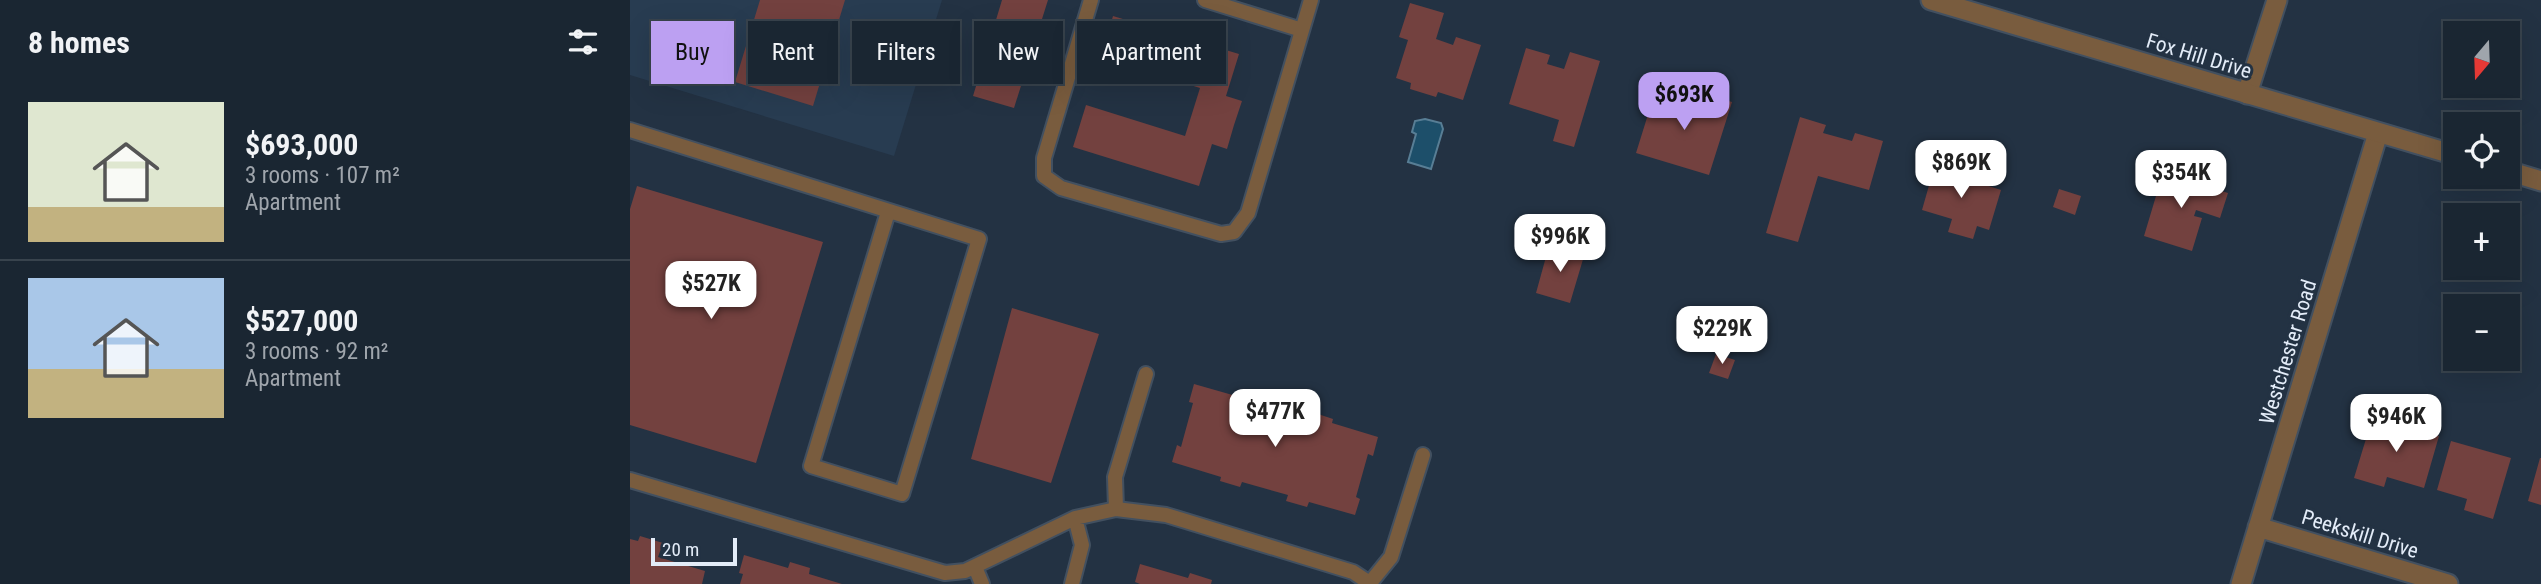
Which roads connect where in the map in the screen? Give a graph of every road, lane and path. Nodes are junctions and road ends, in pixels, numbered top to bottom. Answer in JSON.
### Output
{"nodes":[{"id":1,"x":1091,"y":0,"type":"edge"},
{"id":2,"x":1205,"y":0,"type":"edge"},
{"id":3,"x":1311,"y":0,"type":"edge"},
{"id":4,"x":1931,"y":0,"type":"edge"},
{"id":5,"x":2277,"y":0,"type":"edge"},
{"id":6,"x":1302,"y":30,"type":"junction"},
{"id":7,"x":2247,"y":94,"type":"junction"},
{"id":8,"x":630,"y":130,"type":"edge"},
{"id":9,"x":2378,"y":133,"type":"junction"},
{"id":10,"x":2443,"y":152,"type":"edge"},
{"id":11,"x":2520,"y":175,"type":"edge"},
{"id":12,"x":2541,"y":181,"type":"edge"},
{"id":13,"x":888,"y":212,"type":"junction"},
{"id":14,"x":1146,"y":374,"type":"dead end"},
{"id":15,"x":1423,"y":455,"type":"dead end"},
{"id":16,"x":630,"y":480,"type":"edge"},
{"id":17,"x":1116,"y":509,"type":"junction"},
{"id":18,"x":1075,"y":518,"type":"junction"},
{"id":19,"x":2258,"y":527,"type":"junction"},
{"id":20,"x":975,"y":567,"type":"junction"},
{"id":21,"x":1370,"y":583,"type":"edge"},
{"id":22,"x":982,"y":584,"type":"edge"},
{"id":23,"x":1072,"y":584,"type":"edge"},
{"id":24,"x":2241,"y":584,"type":"edge"},
{"id":25,"x":2448,"y":584,"type":"edge"}],
"edges":[{"from":1,"to":6,"type":"lane"},
{"from":2,"to":6,"type":"lane"},
{"from":3,"to":6,"type":"lane"},
{"from":4,"to":7,"type":"street","name":"Fox Hill Drive"},
{"from":5,"to":7,"type":"street"},
{"from":7,"to":9,"type":"street","name":"Fox Hill Drive"},
{"from":8,"to":13,"type":"lane"},
{"from":9,"to":10,"type":"street","name":"Fox Hill Drive"},
{"from":9,"to":19,"type":"street","name":"Westchester Road"},
{"from":11,"to":12,"type":"street"},
{"from":13,"to":13,"type":"lane"},
{"from":14,"to":17,"type":"lane"},
{"from":15,"to":21,"type":"lane"},
{"from":16,"to":20,"type":"lane"},
{"from":17,"to":18,"type":"lane"},
{"from":17,"to":21,"type":"lane"},
{"from":18,"to":20,"type":"lane"},
{"from":18,"to":23,"type":"lane"},
{"from":19,"to":24,"type":"street","name":"Westchester Road"},
{"from":19,"to":25,"type":"street","name":"Peekskill Drive"},
{"from":20,"to":22,"type":"lane"}]}
